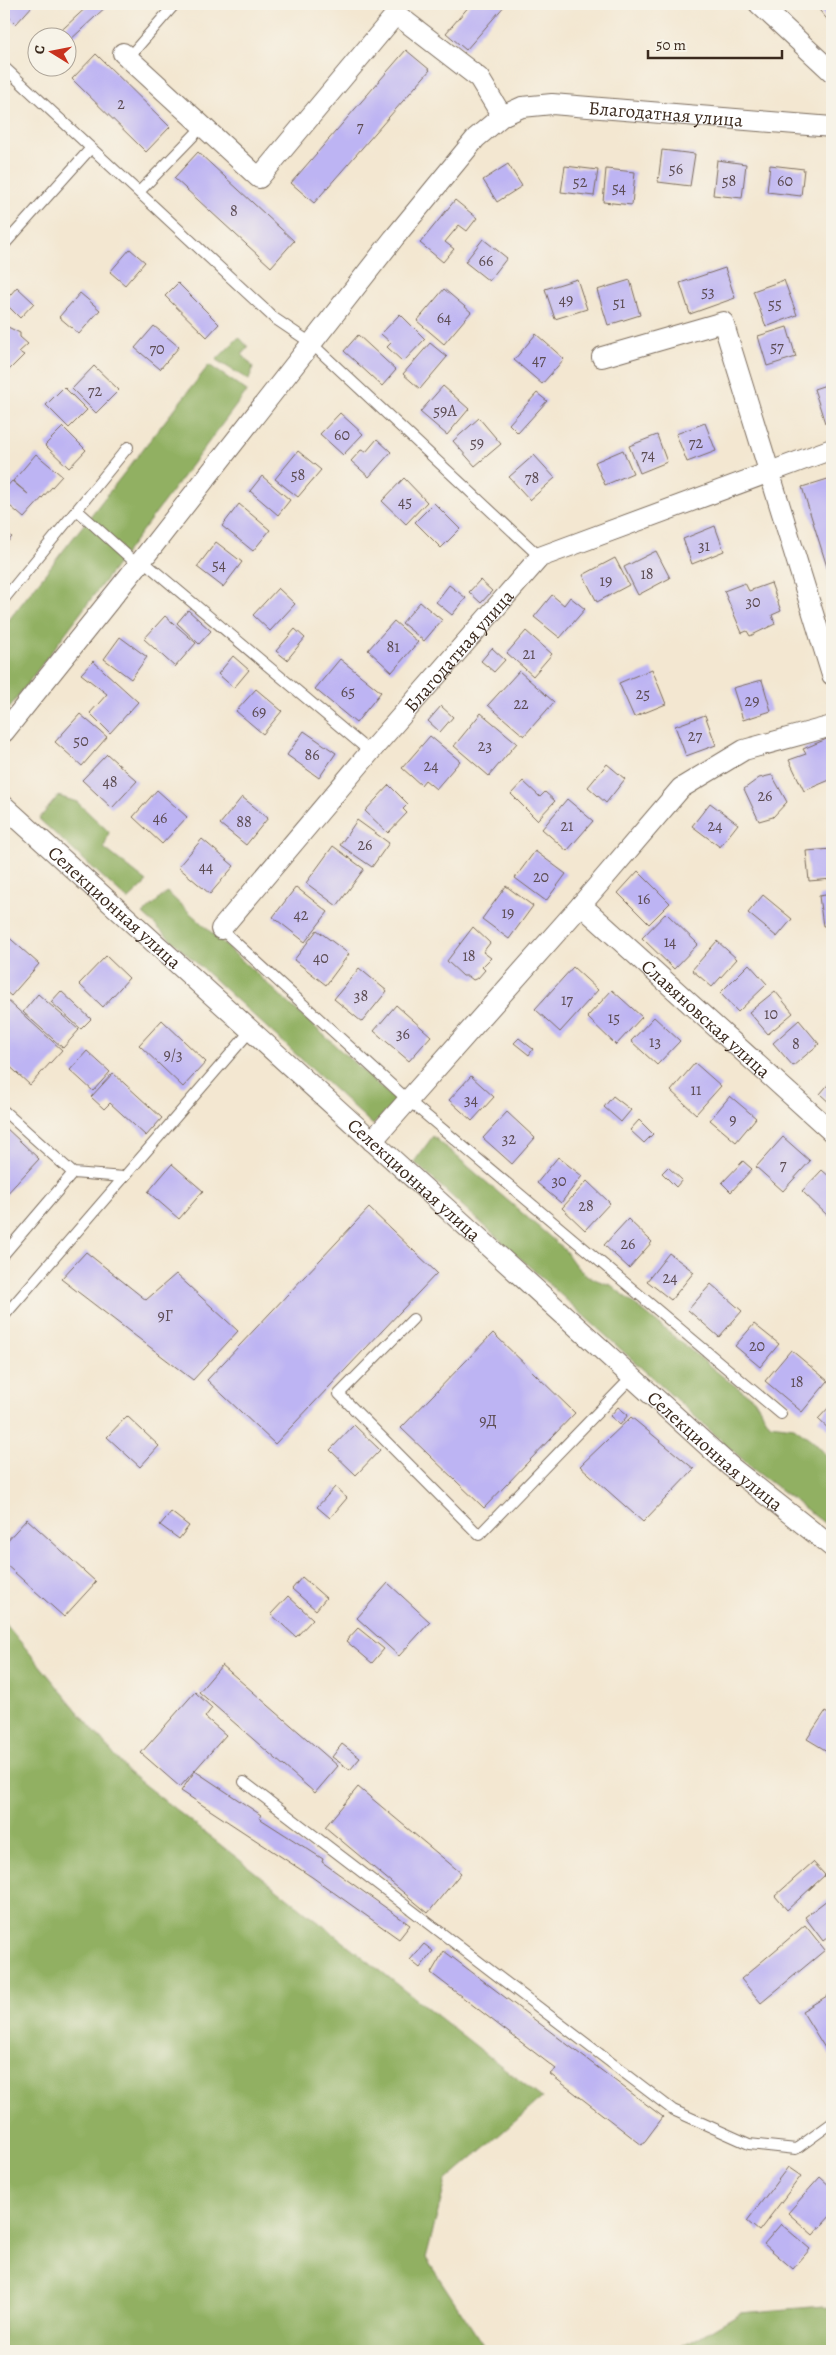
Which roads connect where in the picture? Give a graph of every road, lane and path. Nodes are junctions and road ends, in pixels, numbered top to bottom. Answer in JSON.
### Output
{"nodes":[{"id":1,"x":176,"y":4,"type":"edge"},
{"id":2,"x":759,"y":4,"type":"edge"},
{"id":3,"x":126,"y":56,"type":"joint"},
{"id":4,"x":4,"y":67,"type":"edge"},
{"id":5,"x":832,"y":72,"type":"edge"},
{"id":6,"x":502,"y":116,"type":"junction"},
{"id":7,"x":202,"y":126,"type":"junction"},
{"id":8,"x":832,"y":127,"type":"edge"},
{"id":9,"x":91,"y":148,"type":"junction"},
{"id":10,"x":139,"y":192,"type":"junction"},
{"id":11,"x":4,"y":245,"type":"edge"},
{"id":12,"x":311,"y":343,"type":"junction"},
{"id":13,"x":602,"y":357,"type":"dead end"},
{"id":14,"x":128,"y":447,"type":"dead end"},
{"id":15,"x":832,"y":449,"type":"edge"},
{"id":16,"x":769,"y":474,"type":"junction"},
{"id":17,"x":77,"y":510,"type":"junction"},
{"id":18,"x":540,"y":557,"type":"junction"},
{"id":19,"x":140,"y":562,"type":"junction"},
{"id":20,"x":4,"y":599,"type":"edge"},
{"id":21,"x":832,"y":675,"type":"edge"},
{"id":22,"x":832,"y":726,"type":"edge"},
{"id":23,"x":4,"y":732,"type":"edge"},
{"id":24,"x":370,"y":752,"type":"junction"},
{"id":25,"x":4,"y":806,"type":"edge"},
{"id":26,"x":581,"y":905,"type":"junction"},
{"id":27,"x":221,"y":929,"type":"joint"},
{"id":28,"x":252,"y":1029,"type":"junction"},
{"id":29,"x":408,"y":1100,"type":"junction"},
{"id":30,"x":4,"y":1111,"type":"edge"},
{"id":31,"x":832,"y":1132,"type":"edge"},
{"id":32,"x":372,"y":1141,"type":"junction"},
{"id":33,"x":73,"y":1173,"type":"junction"},
{"id":34,"x":124,"y":1177,"type":"junction"},
{"id":35,"x":4,"y":1254,"type":"edge"},
{"id":36,"x":4,"y":1316,"type":"edge"},
{"id":37,"x":413,"y":1319,"type":"dead end"},
{"id":38,"x":631,"y":1378,"type":"junction"},
{"id":39,"x":781,"y":1414,"type":"dead end"},
{"id":40,"x":832,"y":1547,"type":"edge"},
{"id":41,"x":244,"y":1782,"type":"dead end"},
{"id":42,"x":832,"y":2123,"type":"edge"}],
"edges":[{"from":1,"to":3,"type":"lane"},
{"from":2,"to":5,"type":"street"},
{"from":3,"to":7,"type":"street"},
{"from":4,"to":9,"type":"lane"},
{"from":6,"to":7,"type":"street"},
{"from":6,"to":8,"type":"street","name":"Благодатная улица"},
{"from":6,"to":12,"type":"street","name":"Благодатная улица"},
{"from":7,"to":10,"type":"lane"},
{"from":9,"to":10,"type":"lane"},
{"from":9,"to":11,"type":"lane"},
{"from":10,"to":12,"type":"lane"},
{"from":12,"to":18,"type":"lane"},
{"from":12,"to":19,"type":"street","name":"Благодатная улица"},
{"from":13,"to":16,"type":"street"},
{"from":14,"to":17,"type":"lane"},
{"from":15,"to":16,"type":"street","name":"Благодатная улица"},
{"from":16,"to":18,"type":"street","name":"Благодатная улица"},
{"from":16,"to":21,"type":"street"},
{"from":17,"to":19,"type":"lane"},
{"from":17,"to":20,"type":"lane"},
{"from":18,"to":24,"type":"street","name":"Благодатная улица"},
{"from":19,"to":23,"type":"street","name":"Благодатная улица"},
{"from":19,"to":24,"type":"lane"},
{"from":22,"to":26,"type":"street"},
{"from":24,"to":27,"type":"street","name":"Благодатная улица"},
{"from":25,"to":28,"type":"street","name":"Селекционная улица"},
{"from":26,"to":29,"type":"street"},
{"from":26,"to":31,"type":"street","name":"Славяновская улица"},
{"from":27,"to":29,"type":"lane"},
{"from":28,"to":32,"type":"street","name":"Селекционная улица"},
{"from":28,"to":34,"type":"lane"},
{"from":29,"to":32,"type":"street"},
{"from":29,"to":39,"type":"lane"},
{"from":30,"to":33,"type":"lane"},
{"from":32,"to":38,"type":"street","name":"Селекционная улица"},
{"from":33,"to":34,"type":"lane"},
{"from":33,"to":35,"type":"lane"},
{"from":34,"to":36,"type":"lane"},
{"from":37,"to":38,"type":"lane"},
{"from":38,"to":40,"type":"street","name":"Селекционная улица"},
{"from":41,"to":42,"type":"lane"}]}
